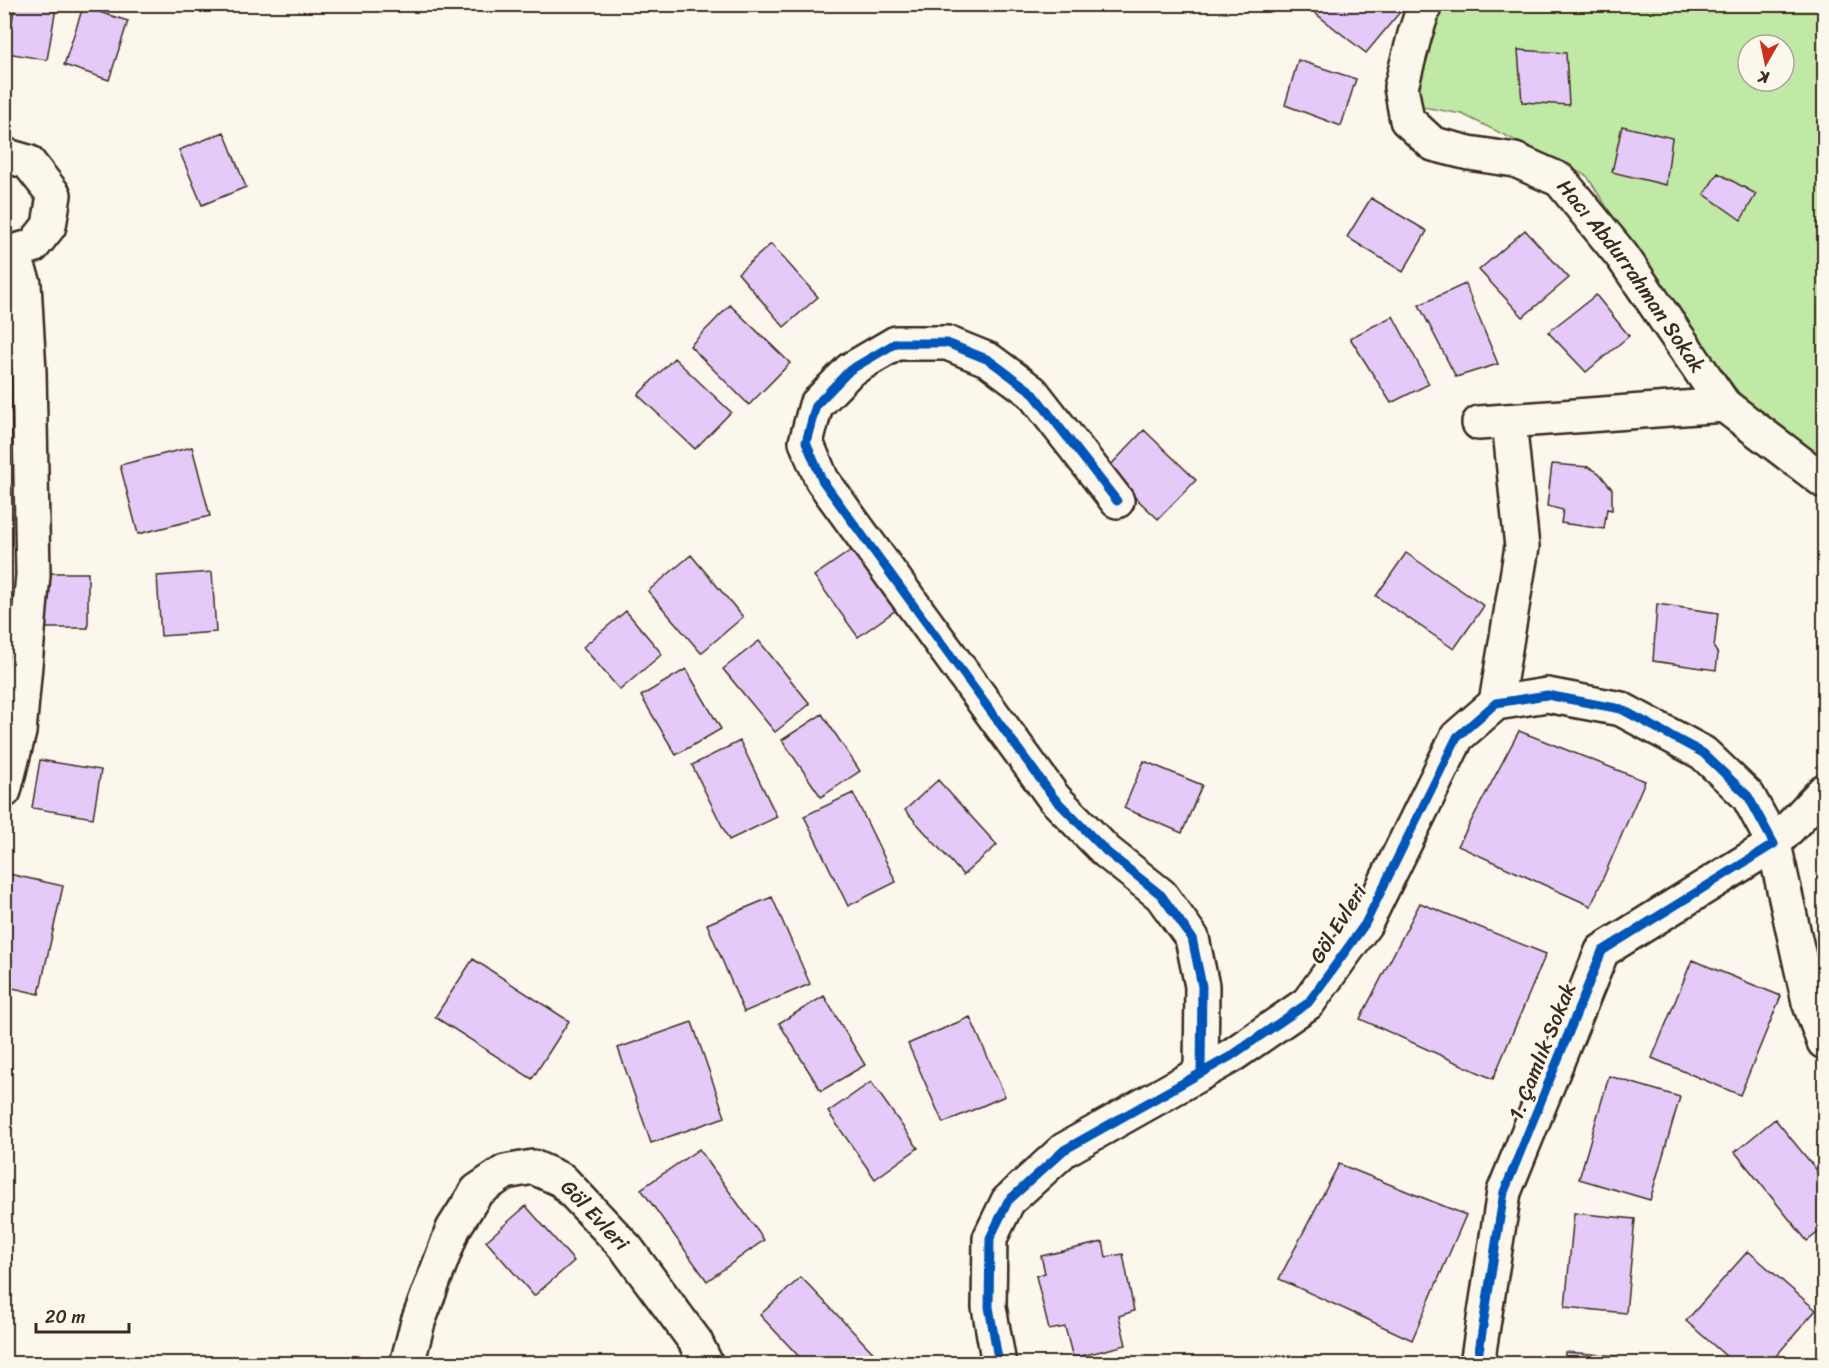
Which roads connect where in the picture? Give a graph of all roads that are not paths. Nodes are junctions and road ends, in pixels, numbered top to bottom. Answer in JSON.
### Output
{"nodes":[{"id":1,"x":1425,"y":4,"type":"edge"},
{"id":2,"x":4,"y":155,"type":"edge"},
{"id":3,"x":9,"y":252,"type":"edge"},
{"id":4,"x":1724,"y":405,"type":"junction"},
{"id":5,"x":1824,"y":481,"type":"edge"},
{"id":6,"x":1117,"y":501,"type":"dead end"},
{"id":7,"x":1496,"y":703,"type":"junction"},
{"id":8,"x":1824,"y":790,"type":"edge"},
{"id":9,"x":4,"y":791,"type":"edge"},
{"id":10,"x":1774,"y":844,"type":"junction"},
{"id":11,"x":1816,"y":994,"type":"edge"},
{"id":12,"x":1824,"y":1042,"type":"edge"},
{"id":13,"x":1201,"y":1072,"type":"junction"},
{"id":14,"x":407,"y":1364,"type":"edge"},
{"id":15,"x":706,"y":1364,"type":"edge"},
{"id":16,"x":999,"y":1364,"type":"edge"},
{"id":17,"x":1477,"y":1364,"type":"edge"}],
"edges":[{"from":1,"to":4,"type":"street","name":"Hacı Abdurrahman Sokak"},
{"from":2,"to":3,"type":"street"},
{"from":3,"to":9,"type":"street"},
{"from":4,"to":5,"type":"street","name":"Hacı Abdurrahman Sokak"},
{"from":4,"to":7,"type":"street"},
{"from":6,"to":13,"type":"street"},
{"from":7,"to":10,"type":"street"},
{"from":7,"to":13,"type":"street","name":"Göl Evleri"},
{"from":8,"to":10,"type":"street"},
{"from":10,"to":11,"type":"street"},
{"from":10,"to":17,"type":"street","name":"1. Çamlık Sokak"},
{"from":11,"to":12,"type":"street"},
{"from":13,"to":16,"type":"street","name":"Göl Evleri"},
{"from":14,"to":15,"type":"street","name":"Göl Evleri"}]}
